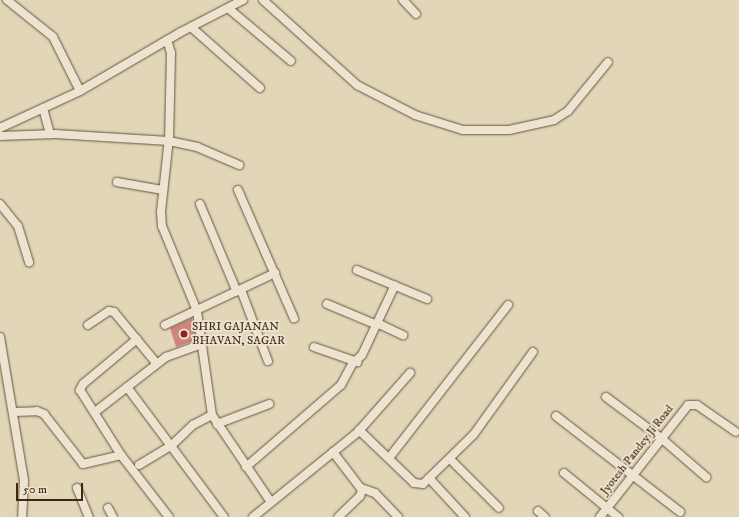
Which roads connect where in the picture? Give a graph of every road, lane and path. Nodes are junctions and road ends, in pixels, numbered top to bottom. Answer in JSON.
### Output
{"nodes":[{"id":1,"x":6,"y":0,"type":"edge"},
{"id":2,"x":243,"y":0,"type":"edge"},
{"id":3,"x":263,"y":0,"type":"edge"},
{"id":4,"x":404,"y":0,"type":"edge"},
{"id":5,"x":228,"y":8,"type":"junction"},
{"id":6,"x":416,"y":14,"type":"dead end"},
{"id":7,"x":191,"y":27,"type":"junction"},
{"id":8,"x":167,"y":40,"type":"junction"},
{"id":9,"x":291,"y":61,"type":"dead end"},
{"id":10,"x":608,"y":62,"type":"dead end"},
{"id":11,"x":260,"y":88,"type":"dead end"},
{"id":12,"x":80,"y":91,"type":"junction"},
{"id":13,"x":43,"y":108,"type":"junction"},
{"id":14,"x":0,"y":128,"type":"edge"},
{"id":15,"x":50,"y":134,"type":"junction"},
{"id":16,"x":0,"y":136,"type":"edge"},
{"id":17,"x":169,"y":141,"type":"junction"},
{"id":18,"x":239,"y":165,"type":"dead end"},
{"id":19,"x":117,"y":182,"type":"dead end"},
{"id":20,"x":163,"y":190,"type":"junction"},
{"id":21,"x":238,"y":190,"type":"dead end"},
{"id":22,"x":0,"y":204,"type":"edge"},
{"id":23,"x":200,"y":204,"type":"dead end"},
{"id":24,"x":29,"y":262,"type":"dead end"},
{"id":25,"x":357,"y":270,"type":"dead end"},
{"id":26,"x":275,"y":274,"type":"junction"},
{"id":27,"x":395,"y":285,"type":"junction"},
{"id":28,"x":239,"y":291,"type":"junction"},
{"id":29,"x":427,"y":299,"type":"dead end"},
{"id":30,"x":327,"y":304,"type":"dead end"},
{"id":31,"x":508,"y":305,"type":"dead end"},
{"id":32,"x":197,"y":311,"type":"junction"},
{"id":33,"x":294,"y":318,"type":"dead end"},
{"id":34,"x":377,"y":324,"type":"junction"},
{"id":35,"x":88,"y":325,"type":"dead end"},
{"id":36,"x":165,"y":325,"type":"dead end"},
{"id":37,"x":403,"y":335,"type":"dead end"},
{"id":38,"x":0,"y":338,"type":"edge"},
{"id":39,"x":137,"y":339,"type":"junction"},
{"id":40,"x":202,"y":344,"type":"junction"},
{"id":41,"x":314,"y":347,"type":"dead end"},
{"id":42,"x":533,"y":352,"type":"dead end"},
{"id":43,"x":268,"y":361,"type":"dead end"},
{"id":44,"x":357,"y":362,"type":"junction"},
{"id":45,"x":157,"y":364,"type":"junction"},
{"id":46,"x":410,"y":373,"type":"dead end"},
{"id":47,"x":127,"y":387,"type":"junction"},
{"id":48,"x":606,"y":398,"type":"dead end"},
{"id":49,"x":269,"y":404,"type":"dead end"},
{"id":50,"x":14,"y":412,"type":"junction"},
{"id":51,"x":95,"y":412,"type":"junction"},
{"id":52,"x":212,"y":415,"type":"junction"},
{"id":53,"x":556,"y":416,"type":"dead end"},
{"id":54,"x":217,"y":424,"type":"junction"},
{"id":55,"x":359,"y":430,"type":"junction"},
{"id":56,"x":736,"y":432,"type":"dead end"},
{"id":57,"x":661,"y":438,"type":"junction"},
{"id":58,"x":168,"y":442,"type":"junction"},
{"id":59,"x":333,"y":452,"type":"junction"},
{"id":60,"x":121,"y":455,"type":"junction"},
{"id":61,"x":389,"y":458,"type":"junction"},
{"id":62,"x":450,"y":459,"type":"junction"},
{"id":63,"x":133,"y":465,"type":"junction"},
{"id":64,"x":246,"y":467,"type":"junction"},
{"id":65,"x":564,"y":473,"type":"dead end"},
{"id":66,"x":632,"y":476,"type":"junction"},
{"id":67,"x":706,"y":477,"type":"dead end"},
{"id":68,"x":429,"y":478,"type":"junction"},
{"id":69,"x":77,"y":488,"type":"dead end"},
{"id":70,"x":361,"y":488,"type":"junction"},
{"id":71,"x":272,"y":502,"type":"junction"},
{"id":72,"x":108,"y":508,"type":"dead end"},
{"id":73,"x":499,"y":508,"type":"dead end"},
{"id":74,"x":606,"y":509,"type":"junction"},
{"id":75,"x":538,"y":511,"type":"dead end"},
{"id":76,"x":680,"y":512,"type":"dead end"},
{"id":77,"x":340,"y":516,"type":"edge"},
{"id":78,"x":22,"y":517,"type":"edge"},
{"id":79,"x":89,"y":517,"type":"edge"},
{"id":80,"x":112,"y":517,"type":"edge"},
{"id":81,"x":169,"y":517,"type":"edge"},
{"id":82,"x":224,"y":517,"type":"edge"},
{"id":83,"x":253,"y":517,"type":"edge"},
{"id":84,"x":398,"y":517,"type":"edge"},
{"id":85,"x":465,"y":517,"type":"edge"},
{"id":86,"x":545,"y":517,"type":"edge"},
{"id":87,"x":600,"y":517,"type":"edge"},
{"id":88,"x":618,"y":517,"type":"edge"}],
"edges":[{"from":1,"to":12,"type":"street"},
{"from":2,"to":5,"type":"street"},
{"from":3,"to":10,"type":"street"},
{"from":4,"to":6,"type":"street"},
{"from":5,"to":7,"type":"street"},
{"from":5,"to":9,"type":"street"},
{"from":7,"to":8,"type":"street"},
{"from":7,"to":11,"type":"street"},
{"from":8,"to":12,"type":"street"},
{"from":8,"to":17,"type":"street"},
{"from":12,"to":13,"type":"street"},
{"from":13,"to":14,"type":"street"},
{"from":13,"to":15,"type":"street"},
{"from":15,"to":16,"type":"street"},
{"from":15,"to":17,"type":"street"},
{"from":17,"to":18,"type":"street"},
{"from":17,"to":20,"type":"street"},
{"from":19,"to":20,"type":"street"},
{"from":20,"to":32,"type":"street"},
{"from":21,"to":26,"type":"street"},
{"from":22,"to":24,"type":"street"},
{"from":23,"to":28,"type":"street"},
{"from":25,"to":27,"type":"street"},
{"from":26,"to":28,"type":"street"},
{"from":26,"to":33,"type":"street"},
{"from":27,"to":29,"type":"street"},
{"from":27,"to":34,"type":"street"},
{"from":28,"to":32,"type":"street"},
{"from":28,"to":43,"type":"street"},
{"from":30,"to":34,"type":"street"},
{"from":31,"to":61,"type":"street"},
{"from":32,"to":36,"type":"street"},
{"from":32,"to":40,"type":"street"},
{"from":34,"to":37,"type":"street"},
{"from":34,"to":44,"type":"street"},
{"from":35,"to":39,"type":"street"},
{"from":38,"to":50,"type":"street"},
{"from":39,"to":45,"type":"street"},
{"from":39,"to":51,"type":"street"},
{"from":40,"to":45,"type":"street"},
{"from":40,"to":52,"type":"street"},
{"from":41,"to":44,"type":"street"},
{"from":42,"to":62,"type":"street"},
{"from":44,"to":64,"type":"street"},
{"from":45,"to":47,"type":"street"},
{"from":46,"to":55,"type":"street"},
{"from":47,"to":51,"type":"street"},
{"from":47,"to":58,"type":"street"},
{"from":48,"to":57,"type":"street"},
{"from":49,"to":54,"type":"street"},
{"from":50,"to":60,"type":"street"},
{"from":50,"to":78,"type":"street"},
{"from":51,"to":60,"type":"street"},
{"from":52,"to":54,"type":"street"},
{"from":52,"to":58,"type":"street"},
{"from":53,"to":66,"type":"street"},
{"from":54,"to":64,"type":"street"},
{"from":55,"to":59,"type":"street"},
{"from":55,"to":61,"type":"street"},
{"from":56,"to":57,"type":"street","name":"Jyotesh Pandey Ji Road"},
{"from":57,"to":66,"type":"street","name":"Jyotesh Pandey Ji Road"},
{"from":57,"to":67,"type":"street"},
{"from":58,"to":63,"type":"street"},
{"from":58,"to":82,"type":"street"},
{"from":59,"to":70,"type":"street"},
{"from":59,"to":71,"type":"street"},
{"from":60,"to":63,"type":"street"},
{"from":61,"to":68,"type":"street"},
{"from":62,"to":68,"type":"street"},
{"from":62,"to":73,"type":"street"},
{"from":63,"to":81,"type":"street"},
{"from":64,"to":71,"type":"street"},
{"from":65,"to":74,"type":"street"},
{"from":66,"to":74,"type":"street","name":"Jyotesh Pandey Ji Road"},
{"from":66,"to":76,"type":"street"},
{"from":68,"to":85,"type":"street"},
{"from":69,"to":79,"type":"street"},
{"from":70,"to":77,"type":"street"},
{"from":70,"to":84,"type":"street"},
{"from":71,"to":83,"type":"street"},
{"from":72,"to":80,"type":"street"},
{"from":74,"to":87,"type":"street","name":"Jyotesh Pandey Ji Road"},
{"from":74,"to":88,"type":"street"},
{"from":75,"to":86,"type":"street"}]}
